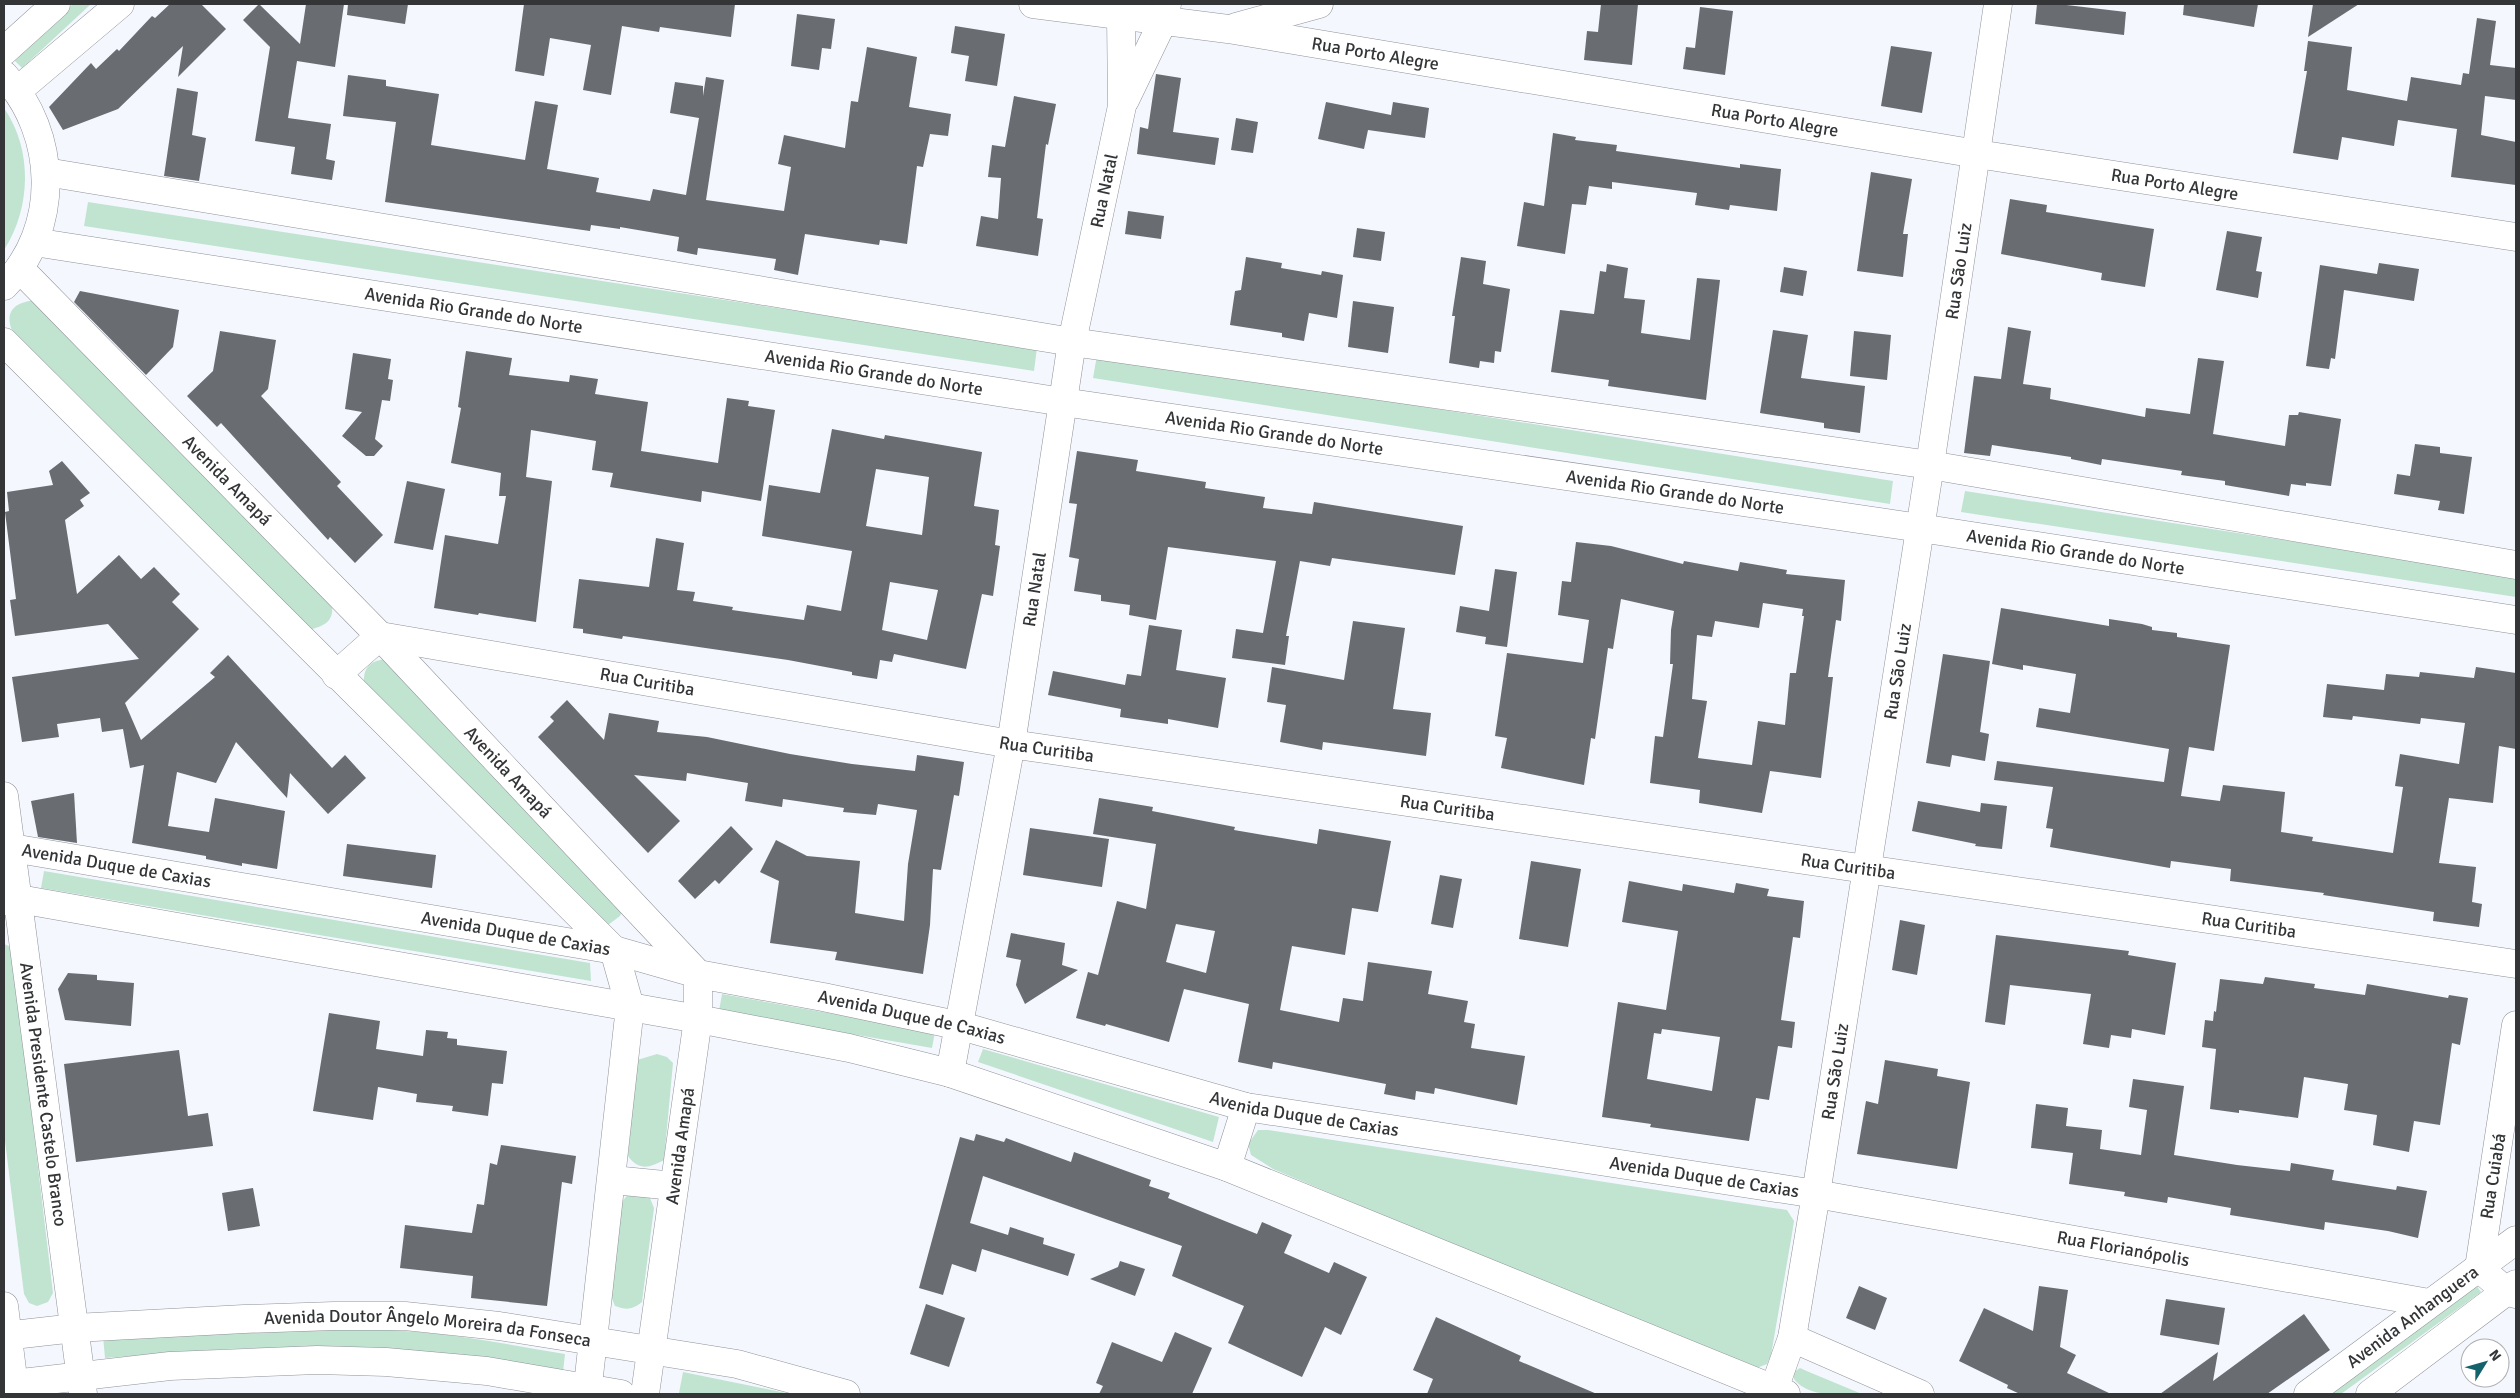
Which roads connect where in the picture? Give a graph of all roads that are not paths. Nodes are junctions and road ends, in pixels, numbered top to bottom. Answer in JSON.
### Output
{"nodes":[{"id":1,"x":56,"y":4,"type":"edge"},
{"id":2,"x":120,"y":4,"type":"edge"},
{"id":3,"x":1033,"y":4,"type":"edge"},
{"id":4,"x":1319,"y":4,"type":"edge"},
{"id":5,"x":1998,"y":4,"type":"edge"},
{"id":6,"x":1122,"y":10,"type":"edge"},
{"id":7,"x":1165,"y":12,"type":"edge"},
{"id":8,"x":1228,"y":29,"type":"junction"},
{"id":9,"x":4,"y":50,"type":"edge"},
{"id":10,"x":11,"y":83,"type":"edge"},
{"id":11,"x":1122,"y":106,"type":"junction"},
{"id":12,"x":1977,"y":154,"type":"junction"},
{"id":13,"x":46,"y":172,"type":"junction"},
{"id":14,"x":2516,"y":237,"type":"edge"},
{"id":15,"x":34,"y":242,"type":"junction"},
{"id":16,"x":12,"y":277,"type":"edge"},
{"id":17,"x":4,"y":342,"type":"edge"},
{"id":18,"x":1072,"y":342,"type":"junction"},
{"id":19,"x":1063,"y":402,"type":"junction"},
{"id":20,"x":1930,"y":465,"type":"junction"},
{"id":21,"x":1920,"y":528,"type":"junction"},
{"id":22,"x":2516,"y":565,"type":"edge"},
{"id":23,"x":2516,"y":620,"type":"edge"},
{"id":24,"x":380,"y":636,"type":"junction"},
{"id":25,"x":336,"y":675,"type":"junction"},
{"id":26,"x":1010,"y":744,"type":"junction"},
{"id":27,"x":4,"y":796,"type":"edge"},
{"id":28,"x":8,"y":849,"type":"edge"},
{"id":29,"x":1866,"y":870,"type":"junction"},
{"id":30,"x":12,"y":900,"type":"edge"},
{"id":31,"x":614,"y":950,"type":"junction"},
{"id":32,"x":2516,"y":964,"type":"edge"},
{"id":33,"x":698,"y":974,"type":"junction"},
{"id":34,"x":630,"y":1008,"type":"junction"},
{"id":35,"x":698,"y":1019,"type":"junction"},
{"id":36,"x":2516,"y":1025,"type":"edge"},
{"id":37,"x":961,"y":1026,"type":"junction"},
{"id":38,"x":950,"y":1073,"type":"junction"},
{"id":39,"x":1246,"y":1107,"type":"junction"},
{"id":40,"x":1227,"y":1167,"type":"junction"},
{"id":41,"x":613,"y":1180,"type":"junction"},
{"id":42,"x":674,"y":1186,"type":"junction"},
{"id":43,"x":1816,"y":1194,"type":"junction"},
{"id":44,"x":2516,"y":1240,"type":"edge"},
{"id":45,"x":2479,"y":1268,"type":"junction"},
{"id":46,"x":2513,"y":1290,"type":"edge"},
{"id":47,"x":2429,"y":1303,"type":"junction"},
{"id":48,"x":4,"y":1306,"type":"edge"},
{"id":49,"x":74,"y":1328,"type":"junction"},
{"id":50,"x":5,"y":1335,"type":"edge"},
{"id":51,"x":1792,"y":1338,"type":"junction"},
{"id":52,"x":592,"y":1342,"type":"junction"},
{"id":53,"x":653,"y":1349,"type":"junction"},
{"id":54,"x":82,"y":1385,"type":"edge"},
{"id":55,"x":10,"y":1388,"type":"edge"},
{"id":56,"x":588,"y":1392,"type":"edge"},
{"id":57,"x":1780,"y":1392,"type":"edge"},
{"id":58,"x":621,"y":1394,"type":"edge"},
{"id":59,"x":646,"y":1394,"type":"edge"},
{"id":60,"x":846,"y":1394,"type":"edge"},
{"id":61,"x":1920,"y":1394,"type":"edge"},
{"id":62,"x":2308,"y":1394,"type":"edge"},
{"id":63,"x":2370,"y":1394,"type":"edge"}],
"edges":[{"from":1,"to":9,"type":"street"},
{"from":2,"to":10,"type":"street"},
{"from":3,"to":6,"type":"street","name":"Rua Porto Alegre"},
{"from":4,"to":8,"type":"street"},
{"from":5,"to":12,"type":"street","name":"Rua São Luiz"},
{"from":6,"to":7,"type":"street","name":"Rua Porto Alegre"},
{"from":6,"to":11,"type":"street","name":"Rua Natal"},
{"from":7,"to":8,"type":"street","name":"Rua Porto Alegre"},
{"from":7,"to":11,"type":"street","name":"Rua Natal"},
{"from":8,"to":12,"type":"street","name":"Rua Porto Alegre"},
{"from":10,"to":13,"type":"street"},
{"from":11,"to":18,"type":"street","name":"Rua Natal"},
{"from":12,"to":14,"type":"street","name":"Rua Porto Alegre"},
{"from":12,"to":20,"type":"street","name":"Rua São Luiz"},
{"from":13,"to":15,"type":"street"},
{"from":13,"to":18,"type":"street"},
{"from":15,"to":16,"type":"street"},
{"from":15,"to":19,"type":"street","name":"Avenida Rio Grande do Norte"},
{"from":16,"to":24,"type":"street","name":"Avenida Amapá"},
{"from":17,"to":25,"type":"street"},
{"from":18,"to":19,"type":"street","name":"Rua Natal"},
{"from":18,"to":20,"type":"street"},
{"from":19,"to":21,"type":"street","name":"Avenida Rio Grande do Norte"},
{"from":19,"to":26,"type":"street","name":"Rua Natal"},
{"from":20,"to":21,"type":"street","name":"Rua São Luiz"},
{"from":20,"to":22,"type":"street"},
{"from":21,"to":23,"type":"street","name":"Avenida Rio Grande do Norte"},
{"from":21,"to":29,"type":"street","name":"Rua São Luiz"},
{"from":24,"to":25,"type":"street"},
{"from":24,"to":26,"type":"street","name":"Rua Curitiba"},
{"from":24,"to":33,"type":"street","name":"Avenida Amapá"},
{"from":25,"to":31,"type":"street"},
{"from":26,"to":29,"type":"street","name":"Rua Curitiba"},
{"from":26,"to":37,"type":"street","name":"Rua Natal"},
{"from":27,"to":28,"type":"street","name":"Avenida Presidente Castelo Branco"},
{"from":28,"to":30,"type":"street","name":"Avenida Presidente Castelo Branco"},
{"from":28,"to":31,"type":"street","name":"Avenida Duque de Caxias"},
{"from":29,"to":32,"type":"street","name":"Rua Curitiba"},
{"from":29,"to":43,"type":"street","name":"Rua São Luiz"},
{"from":30,"to":34,"type":"street"},
{"from":30,"to":49,"type":"street","name":"Avenida Presidente Castelo Branco"},
{"from":31,"to":33,"type":"street","name":"Avenida Duque de Caxias"},
{"from":31,"to":34,"type":"street"},
{"from":33,"to":35,"type":"street","name":"Avenida Amapá"},
{"from":33,"to":37,"type":"street","name":"Avenida Duque de Caxias"},
{"from":34,"to":35,"type":"street"},
{"from":34,"to":41,"type":"street"},
{"from":35,"to":38,"type":"street"},
{"from":35,"to":42,"type":"street","name":"Avenida Amapá"},
{"from":36,"to":45,"type":"street","name":"Rua Cuiabá"},
{"from":37,"to":38,"type":"street","name":"Rua Natal"},
{"from":37,"to":39,"type":"street","name":"Avenida Duque de Caxias"},
{"from":38,"to":40,"type":"street"},
{"from":39,"to":40,"type":"street"},
{"from":39,"to":43,"type":"street","name":"Avenida Duque de Caxias"},
{"from":40,"to":57,"type":"street"},
{"from":41,"to":42,"type":"street"},
{"from":41,"to":52,"type":"street"},
{"from":42,"to":53,"type":"street","name":"Avenida Amapá"},
{"from":43,"to":47,"type":"street","name":"Rua Florianópolis"},
{"from":43,"to":51,"type":"street","name":"Rua São Luiz"},
{"from":44,"to":45,"type":"street","name":"Avenida Anhanguera"},
{"from":45,"to":46,"type":"street"},
{"from":45,"to":47,"type":"street","name":"Avenida Anhanguera"},
{"from":46,"to":63,"type":"street","name":"Avenida Anhanguera"},
{"from":47,"to":62,"type":"street","name":"Avenida Anhanguera"},
{"from":48,"to":50,"type":"street"},
{"from":49,"to":50,"type":"street","name":"Avenida Doutor Ângelo Moreira da Fonseca"},
{"from":49,"to":52,"type":"street","name":"Avenida Doutor Ângelo Moreira da Fonseca"},
{"from":49,"to":54,"type":"street","name":"Avenida Presidente Castelo Branco"},
{"from":50,"to":55,"type":"street"},
{"from":51,"to":57,"type":"street"},
{"from":51,"to":61,"type":"street"},
{"from":52,"to":53,"type":"street","name":"Avenida Doutor Ângelo Moreira da Fonseca"},
{"from":52,"to":56,"type":"street"},
{"from":53,"to":59,"type":"street","name":"Avenida Amapá"},
{"from":53,"to":60,"type":"street","name":"Avenida Doutor Ângelo Moreira da Fonseca"},
{"from":54,"to":55,"type":"street","name":"Avenida Doutor Ângelo Moreira da Fonseca"},
{"from":54,"to":56,"type":"street","name":"Avenida Doutor Ângelo Moreira da Fonseca"},
{"from":56,"to":58,"type":"street","name":"Avenida Doutor Ângelo Moreira da Fonseca"}]}
